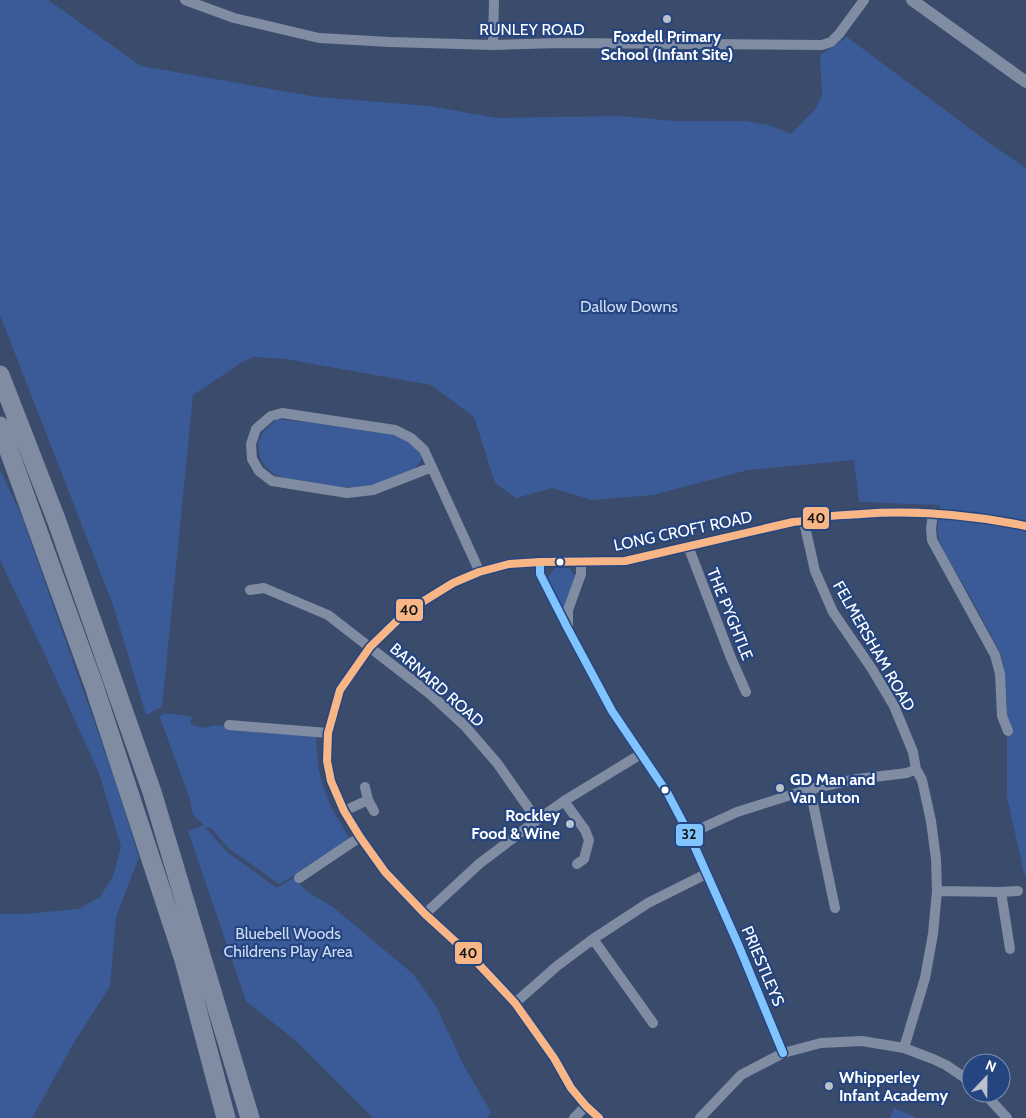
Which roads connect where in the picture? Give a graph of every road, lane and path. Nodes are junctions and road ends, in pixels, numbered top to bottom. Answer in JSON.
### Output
{"nodes":[{"id":1,"x":185,"y":0,"type":"edge"},
{"id":2,"x":494,"y":0,"type":"edge"},
{"id":3,"x":864,"y":0,"type":"edge"},
{"id":4,"x":912,"y":0,"type":"edge"},
{"id":5,"x":493,"y":45,"type":"junction"},
{"id":6,"x":1026,"y":82,"type":"edge"},
{"id":7,"x":0,"y":374,"type":"edge"},
{"id":8,"x":0,"y":426,"type":"edge"},
{"id":9,"x":432,"y":467,"type":"junction"},
{"id":10,"x":933,"y":513,"type":"junction"},
{"id":11,"x":804,"y":522,"type":"junction"},
{"id":12,"x":1026,"y":526,"type":"edge"},
{"id":13,"x":688,"y":546,"type":"junction"},
{"id":14,"x":540,"y":562,"type":"junction"},
{"id":15,"x":581,"y":562,"type":"junction"},
{"id":16,"x":479,"y":572,"type":"junction"},
{"id":17,"x":250,"y":590,"type":"dead end"},
{"id":18,"x":568,"y":629,"type":"junction"},
{"id":19,"x":370,"y":646,"type":"junction"},
{"id":20,"x":746,"y":692,"type":"dead end"},
{"id":21,"x":229,"y":725,"type":"dead end"},
{"id":22,"x":1007,"y":727,"type":"dead end"},
{"id":23,"x":328,"y":733,"type":"junction"},
{"id":24,"x":641,"y":754,"type":"junction"},
{"id":25,"x":916,"y":769,"type":"junction"},
{"id":26,"x":365,"y":787,"type":"dead end"},
{"id":27,"x":810,"y":789,"type":"junction"},
{"id":28,"x":368,"y":800,"type":"junction"},
{"id":29,"x":564,"y":801,"type":"junction"},
{"id":30,"x":344,"y":810,"type":"junction"},
{"id":31,"x":374,"y":811,"type":"dead end"},
{"id":32,"x":537,"y":820,"type":"junction"},
{"id":33,"x":689,"y":834,"type":"junction"},
{"id":34,"x":360,"y":837,"type":"junction"},
{"id":35,"x":577,"y":864,"type":"dead end"},
{"id":36,"x":706,"y":874,"type":"junction"},
{"id":37,"x":299,"y":878,"type":"dead end"},
{"id":38,"x":937,"y":891,"type":"junction"},
{"id":39,"x":1018,"y":891,"type":"dead end"},
{"id":40,"x":1002,"y":892,"type":"junction"},
{"id":41,"x":835,"y":908,"type":"dead end"},
{"id":42,"x":425,"y":914,"type":"junction"},
{"id":43,"x":593,"y":940,"type":"junction"},
{"id":44,"x":1010,"y":949,"type":"dead end"},
{"id":45,"x":515,"y":1003,"type":"junction"},
{"id":46,"x":653,"y":1023,"type":"dead end"},
{"id":47,"x":904,"y":1048,"type":"junction"},
{"id":48,"x":783,"y":1053,"type":"junction"},
{"id":49,"x":961,"y":1075,"type":"edge"},
{"id":50,"x":993,"y":1103,"type":"edge"},
{"id":51,"x":586,"y":1106,"type":"junction"},
{"id":52,"x":226,"y":1118,"type":"edge"},
{"id":53,"x":250,"y":1118,"type":"edge"},
{"id":54,"x":574,"y":1118,"type":"edge"},
{"id":55,"x":598,"y":1118,"type":"edge"},
{"id":56,"x":700,"y":1118,"type":"edge"},
{"id":57,"x":1007,"y":1118,"type":"edge"}],
"edges":[{"from":1,"to":5,"type":"street","name":"RUNLEY ROAD"},
{"from":2,"to":5,"type":"street"},
{"from":3,"to":5,"type":"street","name":"RUNLEY ROAD"},
{"from":4,"to":6,"type":"street"},
{"from":7,"to":53,"type":"highway"},
{"from":8,"to":52,"type":"highway"},
{"from":9,"to":9,"type":"street"},
{"from":9,"to":16,"type":"street"},
{"from":10,"to":11,"type":"street","name":"LONG CROFT ROAD"},
{"from":10,"to":12,"type":"street","name":"LONG CROFT ROAD"},
{"from":10,"to":22,"type":"street"},
{"from":11,"to":13,"type":"street","name":"LONG CROFT ROAD"},
{"from":11,"to":25,"type":"street","name":"FELMERSHAM ROAD"},
{"from":13,"to":15,"type":"street","name":"LONG CROFT ROAD"},
{"from":13,"to":20,"type":"street","name":"THE PYGHTLE"},
{"from":14,"to":15,"type":"street","name":"LONG CROFT ROAD"},
{"from":14,"to":16,"type":"street","name":"LONG CROFT ROAD"},
{"from":14,"to":18,"type":"street","name":"PRIESTLEYS"},
{"from":15,"to":18,"type":"street"},
{"from":16,"to":19,"type":"street","name":"LONG CROFT ROAD"},
{"from":17,"to":19,"type":"street","name":"BARNARD ROAD"},
{"from":18,"to":24,"type":"street","name":"PRIESTLEYS"},
{"from":19,"to":23,"type":"street","name":"LONG CROFT ROAD"},
{"from":19,"to":32,"type":"street","name":"BARNARD ROAD"},
{"from":21,"to":23,"type":"street"},
{"from":23,"to":30,"type":"street","name":"LONG CROFT ROAD"},
{"from":24,"to":29,"type":"street"},
{"from":24,"to":33,"type":"street","name":"PRIESTLEYS"},
{"from":25,"to":27,"type":"street"},
{"from":25,"to":38,"type":"street","name":"FELMERSHAM ROAD"},
{"from":26,"to":28,"type":"street"},
{"from":27,"to":33,"type":"street"},
{"from":27,"to":41,"type":"street"},
{"from":28,"to":30,"type":"street"},
{"from":28,"to":31,"type":"street"},
{"from":29,"to":32,"type":"street"},
{"from":29,"to":35,"type":"street"},
{"from":30,"to":34,"type":"street","name":"LONG CROFT ROAD"},
{"from":32,"to":42,"type":"street"},
{"from":33,"to":36,"type":"street","name":"PRIESTLEYS"},
{"from":34,"to":37,"type":"street"},
{"from":34,"to":42,"type":"street","name":"LONG CROFT ROAD"},
{"from":36,"to":43,"type":"street"},
{"from":36,"to":48,"type":"street","name":"PRIESTLEYS"},
{"from":38,"to":40,"type":"street"},
{"from":38,"to":47,"type":"street","name":"FELMERSHAM ROAD"},
{"from":39,"to":40,"type":"street"},
{"from":40,"to":44,"type":"street"},
{"from":42,"to":45,"type":"street","name":"LONG CROFT ROAD"},
{"from":43,"to":45,"type":"street"},
{"from":43,"to":46,"type":"street"},
{"from":45,"to":51,"type":"street","name":"LONG CROFT ROAD"},
{"from":47,"to":48,"type":"street"},
{"from":47,"to":49,"type":"street"},
{"from":48,"to":56,"type":"street"},
{"from":50,"to":57,"type":"street"},
{"from":51,"to":54,"type":"street"},
{"from":51,"to":55,"type":"street","name":"LONG CROFT ROAD"}]}
